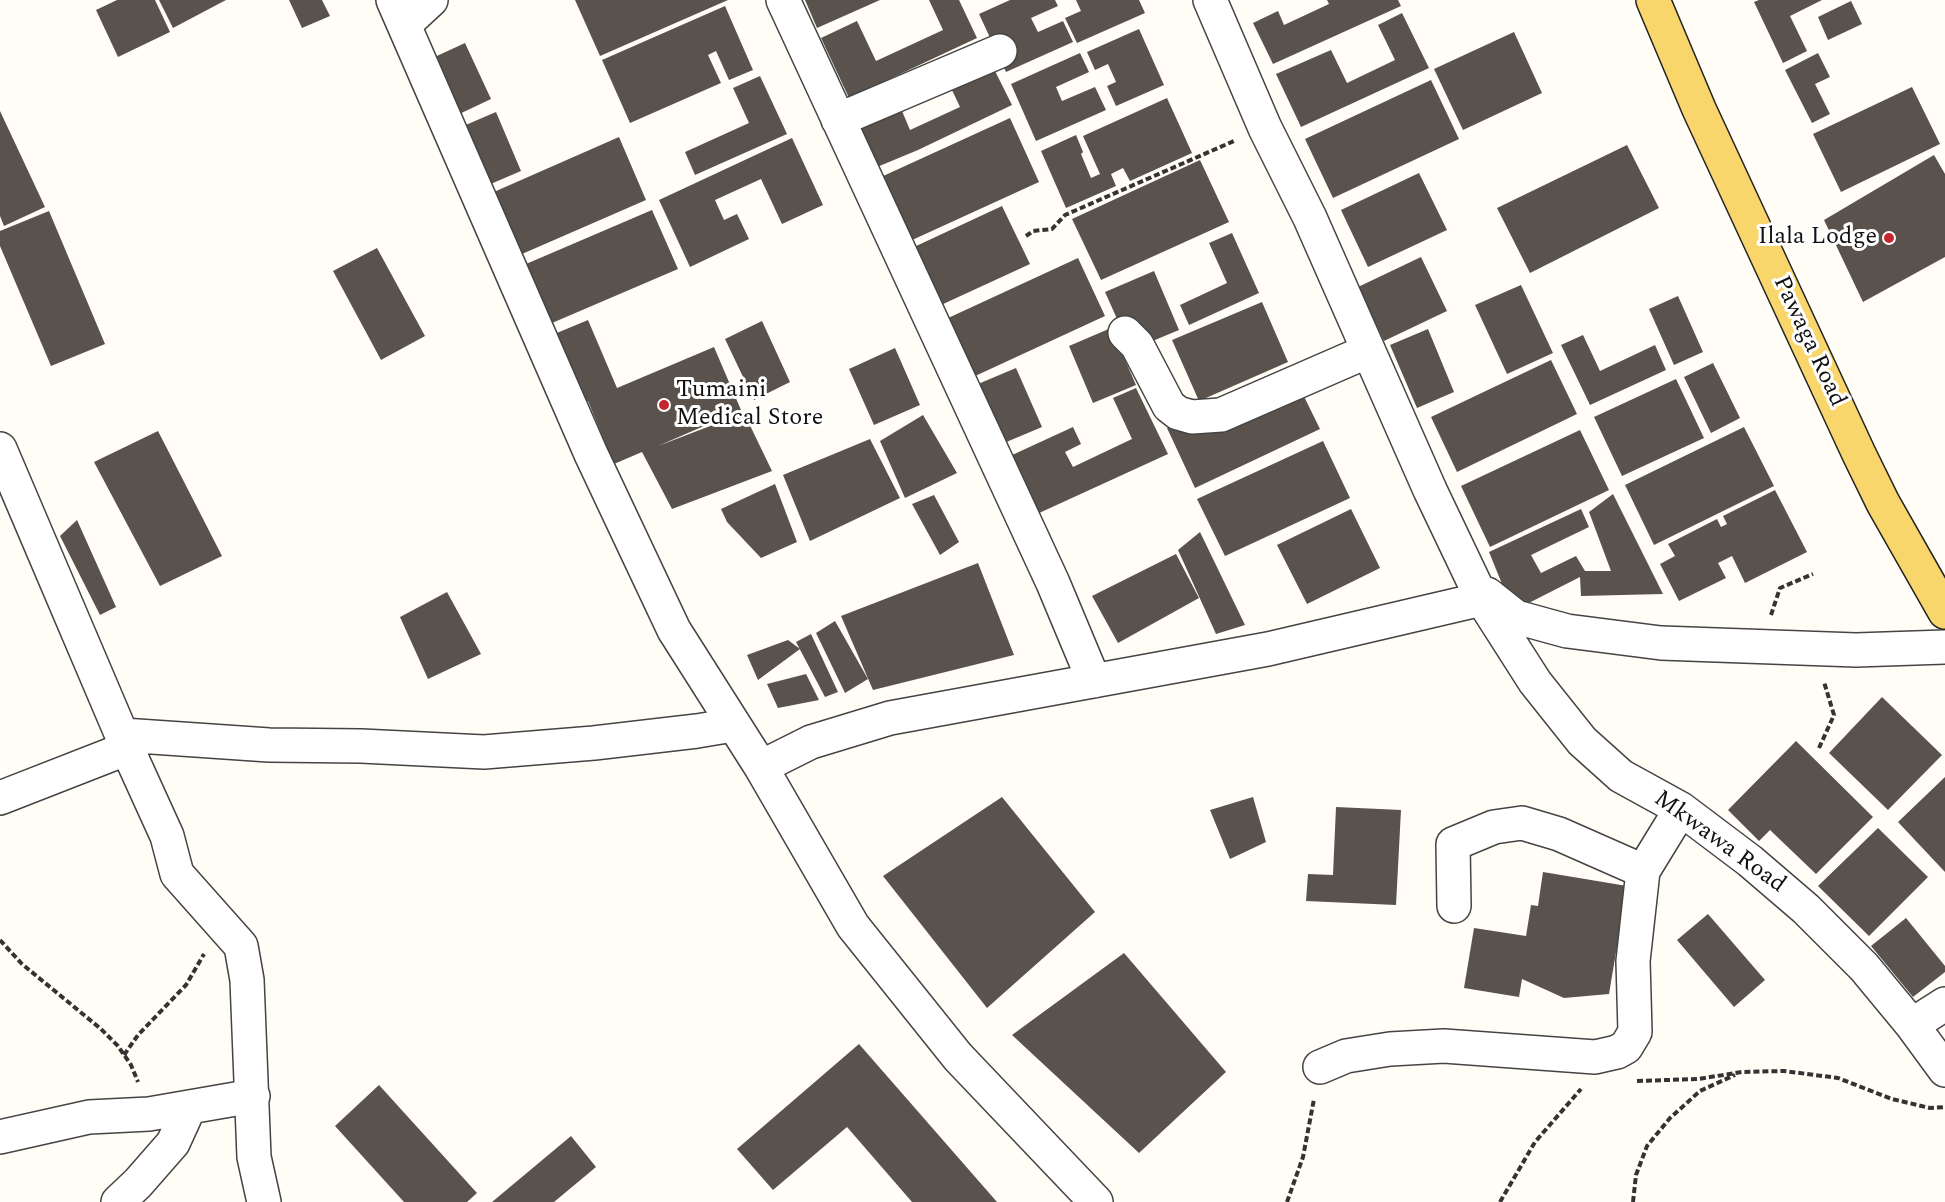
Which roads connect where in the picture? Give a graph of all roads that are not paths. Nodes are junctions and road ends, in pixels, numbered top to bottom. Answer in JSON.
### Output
{"nodes":[{"id":1,"x":431,"y":0,"type":"edge"},
{"id":2,"x":783,"y":0,"type":"edge"},
{"id":3,"x":1210,"y":0,"type":"edge"},
{"id":4,"x":1653,"y":0,"type":"edge"},
{"id":5,"x":399,"y":12,"type":"edge"},
{"id":6,"x":1000,"y":51,"type":"dead end"},
{"id":7,"x":838,"y":120,"type":"junction"},
{"id":8,"x":1125,"y":333,"type":"dead end"},
{"id":9,"x":1368,"y":351,"type":"junction"},
{"id":10,"x":0,"y":449,"type":"edge"},
{"id":11,"x":1480,"y":593,"type":"junction"},
{"id":12,"x":1945,"y":612,"type":"edge"},
{"id":13,"x":1945,"y":646,"type":"edge"},
{"id":14,"x":1094,"y":681,"type":"junction"},
{"id":15,"x":734,"y":725,"type":"junction"},
{"id":16,"x":125,"y":742,"type":"junction"},
{"id":17,"x":760,"y":767,"type":"junction"},
{"id":18,"x":0,"y":798,"type":"edge"},
{"id":19,"x":1681,"y":809,"type":"junction"},
{"id":20,"x":1643,"y":871,"type":"junction"},
{"id":21,"x":1454,"y":906,"type":"dead end"},
{"id":22,"x":1945,"y":1004,"type":"edge"},
{"id":23,"x":1912,"y":1025,"type":"junction"},
{"id":24,"x":1320,"y":1067,"type":"road end"},
{"id":25,"x":1945,"y":1070,"type":"edge"},
{"id":26,"x":253,"y":1096,"type":"junction"},
{"id":27,"x":189,"y":1108,"type":"junction"},
{"id":28,"x":0,"y":1137,"type":"edge"},
{"id":29,"x":118,"y":1202,"type":"edge"},
{"id":30,"x":264,"y":1202,"type":"edge"},
{"id":31,"x":1096,"y":1202,"type":"edge"}],
"edges":[{"from":1,"to":5,"type":"street"},
{"from":2,"to":7,"type":"street"},
{"from":3,"to":9,"type":"street","name":"Mkwawa Road"},
{"from":4,"to":12,"type":"main road","name":"Pawaga Road"},
{"from":5,"to":15,"type":"street"},
{"from":6,"to":7,"type":"street"},
{"from":7,"to":14,"type":"street"},
{"from":8,"to":9,"type":"street"},
{"from":9,"to":11,"type":"street","name":"Mkwawa Road"},
{"from":10,"to":16,"type":"street"},
{"from":11,"to":13,"type":"street"},
{"from":11,"to":14,"type":"street"},
{"from":11,"to":19,"type":"street","name":"Mkwawa Road"},
{"from":14,"to":17,"type":"street"},
{"from":15,"to":16,"type":"street"},
{"from":15,"to":17,"type":"street"},
{"from":16,"to":18,"type":"street"},
{"from":16,"to":26,"type":"street"},
{"from":17,"to":31,"type":"street"},
{"from":19,"to":20,"type":"street"},
{"from":19,"to":23,"type":"street","name":"Mkwawa Road"},
{"from":20,"to":21,"type":"street"},
{"from":20,"to":24,"type":"street"},
{"from":22,"to":23,"type":"street"},
{"from":23,"to":25,"type":"street","name":"Mkwawa Road"},
{"from":26,"to":27,"type":"street"},
{"from":26,"to":30,"type":"street"},
{"from":27,"to":28,"type":"street"},
{"from":27,"to":29,"type":"street"}]}
